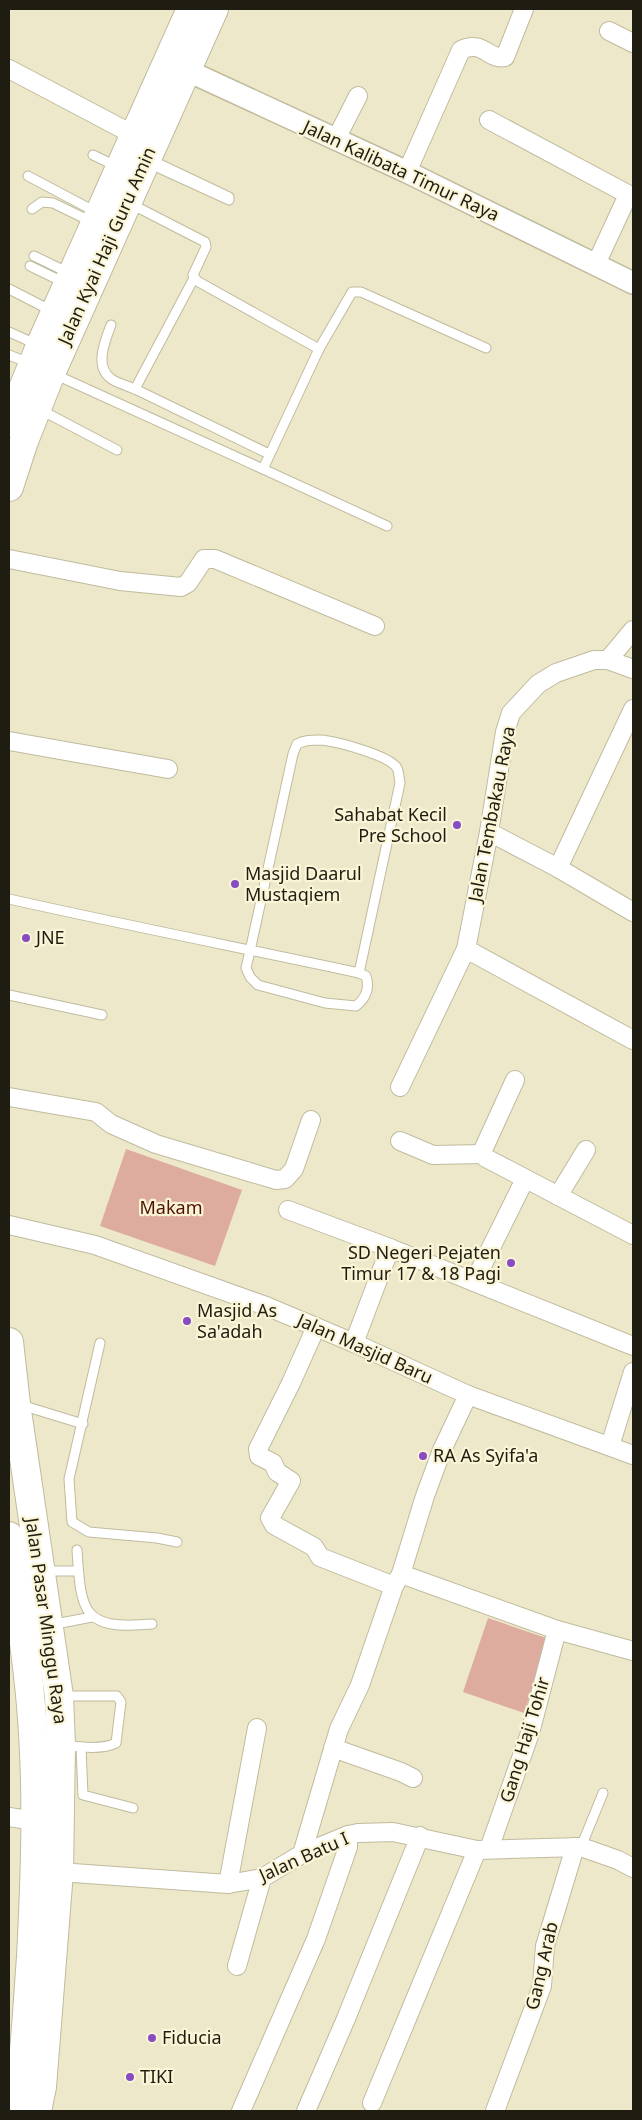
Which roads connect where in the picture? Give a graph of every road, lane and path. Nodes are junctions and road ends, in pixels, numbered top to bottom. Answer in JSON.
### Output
{"nodes":[{"id":1,"x":191,"y":9,"type":"edge"},
{"id":2,"x":214,"y":9,"type":"edge"},
{"id":3,"x":524,"y":9,"type":"edge"},
{"id":4,"x":609,"y":32,"type":"dead end"},
{"id":5,"x":633,"y":43,"type":"edge"},
{"id":6,"x":176,"y":66,"type":"junction"},
{"id":7,"x":9,"y":69,"type":"edge"},
{"id":8,"x":358,"y":96,"type":"dead end"},
{"id":9,"x":489,"y":120,"type":"dead end"},
{"id":10,"x":336,"y":139,"type":"junction"},
{"id":11,"x":120,"y":150,"type":"junction"},
{"id":12,"x":407,"y":172,"type":"junction"},
{"id":13,"x":28,"y":176,"type":"dead end"},
{"id":14,"x":631,"y":196,"type":"edge"},
{"id":15,"x":126,"y":202,"type":"junction"},
{"id":16,"x":32,"y":209,"type":"dead end"},
{"id":17,"x":92,"y":216,"type":"junction"},
{"id":18,"x":36,"y":257,"type":"dead end"},
{"id":19,"x":596,"y":264,"type":"junction"},
{"id":20,"x":31,"y":267,"type":"dead end"},
{"id":21,"x":65,"y":277,"type":"junction"},
{"id":22,"x":194,"y":278,"type":"junction"},
{"id":23,"x":633,"y":283,"type":"edge"},
{"id":24,"x":9,"y":289,"type":"edge"},
{"id":25,"x":50,"y":310,"type":"junction"},
{"id":26,"x":111,"y":325,"type":"dead end"},
{"id":27,"x":12,"y":333,"type":"edge"},
{"id":28,"x":486,"y":348,"type":"dead end"},
{"id":29,"x":319,"y":349,"type":"junction"},
{"id":30,"x":29,"y":357,"type":"edge"},
{"id":31,"x":135,"y":389,"type":"junction"},
{"id":32,"x":19,"y":394,"type":"edge"},
{"id":33,"x":9,"y":423,"type":"edge"},
{"id":34,"x":116,"y":450,"type":"dead end"},
{"id":35,"x":270,"y":454,"type":"junction"},
{"id":36,"x":263,"y":469,"type":"junction"},
{"id":37,"x":9,"y":487,"type":"edge"},
{"id":38,"x":388,"y":526,"type":"dead end"},
{"id":39,"x":9,"y":559,"type":"edge"},
{"id":40,"x":375,"y":626,"type":"dead end"},
{"id":41,"x":633,"y":630,"type":"edge"},
{"id":42,"x":608,"y":660,"type":"junction"},
{"id":43,"x":633,"y":669,"type":"edge"},
{"id":44,"x":633,"y":709,"type":"edge"},
{"id":45,"x":9,"y":741,"type":"edge"},
{"id":46,"x":168,"y":769,"type":"dead end"},
{"id":47,"x":489,"y":832,"type":"junction"},
{"id":48,"x":558,"y":868,"type":"junction"},
{"id":49,"x":9,"y":899,"type":"edge"},
{"id":50,"x":633,"y":912,"type":"edge"},
{"id":51,"x":466,"y":949,"type":"junction"},
{"id":52,"x":250,"y":951,"type":"junction"},
{"id":53,"x":359,"y":973,"type":"junction"},
{"id":54,"x":9,"y":995,"type":"edge"},
{"id":55,"x":102,"y":1015,"type":"dead end"},
{"id":56,"x":633,"y":1040,"type":"edge"},
{"id":57,"x":515,"y":1080,"type":"dead end"},
{"id":58,"x":400,"y":1087,"type":"dead end"},
{"id":59,"x":9,"y":1097,"type":"edge"},
{"id":60,"x":311,"y":1120,"type":"dead end"},
{"id":61,"x":400,"y":1141,"type":"dead end"},
{"id":62,"x":586,"y":1150,"type":"dead end"},
{"id":63,"x":483,"y":1154,"type":"junction"},
{"id":64,"x":524,"y":1179,"type":"junction"},
{"id":65,"x":558,"y":1196,"type":"junction"},
{"id":66,"x":288,"y":1210,"type":"dead end"},
{"id":67,"x":9,"y":1225,"type":"edge"},
{"id":68,"x":633,"y":1235,"type":"edge"},
{"id":69,"x":390,"y":1248,"type":"junction"},
{"id":70,"x":474,"y":1282,"type":"junction"},
{"id":71,"x":316,"y":1327,"type":"junction"},
{"id":72,"x":9,"y":1342,"type":"edge"},
{"id":73,"x":100,"y":1343,"type":"dead end"},
{"id":74,"x":354,"y":1343,"type":"junction"},
{"id":75,"x":633,"y":1346,"type":"edge"},
{"id":76,"x":633,"y":1372,"type":"edge"},
{"id":77,"x":468,"y":1395,"type":"junction"},
{"id":78,"x":16,"y":1404,"type":"junction"},
{"id":79,"x":83,"y":1424,"type":"junction"},
{"id":80,"x":610,"y":1446,"type":"junction"},
{"id":81,"x":633,"y":1455,"type":"edge"},
{"id":82,"x":177,"y":1542,"type":"dead end"},
{"id":83,"x":10,"y":1549,"type":"edge"},
{"id":84,"x":77,"y":1550,"type":"dead end"},
{"id":85,"x":40,"y":1571,"type":"junction"},
{"id":86,"x":78,"y":1571,"type":"junction"},
{"id":87,"x":397,"y":1580,"type":"junction"},
{"id":88,"x":92,"y":1617,"type":"junction"},
{"id":89,"x":152,"y":1624,"type":"dead end"},
{"id":90,"x":48,"y":1625,"type":"junction"},
{"id":91,"x":557,"y":1630,"type":"junction"},
{"id":92,"x":633,"y":1652,"type":"edge"},
{"id":93,"x":59,"y":1696,"type":"junction"},
{"id":94,"x":257,"y":1728,"type":"dead end"},
{"id":95,"x":71,"y":1746,"type":"junction"},
{"id":96,"x":333,"y":1748,"type":"junction"},
{"id":97,"x":413,"y":1778,"type":"dead end"},
{"id":98,"x":72,"y":1792,"type":"junction"},
{"id":99,"x":603,"y":1793,"type":"dead end"},
{"id":100,"x":133,"y":1808,"type":"dead end"},
{"id":101,"x":9,"y":1817,"type":"edge"},
{"id":102,"x":35,"y":1821,"type":"junction"},
{"id":103,"x":348,"y":1836,"type":"junction"},
{"id":104,"x":420,"y":1836,"type":"junction"},
{"id":105,"x":578,"y":1847,"type":"junction"},
{"id":106,"x":483,"y":1850,"type":"junction"},
{"id":107,"x":302,"y":1854,"type":"junction"},
{"id":108,"x":633,"y":1868,"type":"edge"},
{"id":109,"x":59,"y":1872,"type":"junction"},
{"id":110,"x":262,"y":1878,"type":"junction"},
{"id":111,"x":228,"y":1884,"type":"junction"},
{"id":112,"x":237,"y":1966,"type":"dead end"},
{"id":113,"x":29,"y":2090,"type":"edge"},
{"id":114,"x":372,"y":2102,"type":"dead end"},
{"id":115,"x":17,"y":2111,"type":"edge"},
{"id":116,"x":241,"y":2111,"type":"edge"},
{"id":117,"x":306,"y":2111,"type":"edge"},
{"id":118,"x":495,"y":2111,"type":"edge"}],
"edges":[{"from":1,"to":6,"type":"main road","name":"Jalan Kyai Haji Guru Amin"},
{"from":2,"to":6,"type":"main road","name":"Jalan Kyai Haji Guru Amin"},
{"from":3,"to":12,"type":"street"},
{"from":4,"to":5,"type":"street"},
{"from":6,"to":10,"type":"street","name":"Jalan Kalibata Timur Raya"},
{"from":6,"to":11,"type":"main road","name":"Jalan Kyai Haji Guru Amin"},
{"from":7,"to":11,"type":"street"},
{"from":8,"to":10,"type":"street"},
{"from":9,"to":14,"type":"street"},
{"from":10,"to":12,"type":"street","name":"Jalan Kalibata Timur Raya"},
{"from":11,"to":11,"type":"lane"},
{"from":11,"to":15,"type":"main road","name":"Jalan Kyai Haji Guru Amin"},
{"from":11,"to":17,"type":"main road","name":"Jalan Kyai Haji Guru Amin"},
{"from":12,"to":19,"type":"street","name":"Jalan Kalibata Timur Raya"},
{"from":13,"to":17,"type":"lane"},
{"from":14,"to":19,"type":"street"},
{"from":15,"to":22,"type":"lane"},
{"from":15,"to":30,"type":"main road","name":"Jalan Kyai Haji Guru Amin"},
{"from":16,"to":17,"type":"lane"},
{"from":17,"to":21,"type":"main road","name":"Jalan Kyai Haji Guru Amin"},
{"from":18,"to":21,"type":"lane"},
{"from":19,"to":23,"type":"street","name":"Jalan Kalibata Timur Raya"},
{"from":20,"to":21,"type":"lane"},
{"from":21,"to":25,"type":"main road","name":"Jalan Kyai Haji Guru Amin"},
{"from":22,"to":29,"type":"lane"},
{"from":22,"to":31,"type":"lane"},
{"from":24,"to":25,"type":"lane"},
{"from":25,"to":30,"type":"main road","name":"Jalan Kyai Haji Guru Amin"},
{"from":26,"to":31,"type":"lane"},
{"from":27,"to":30,"type":"lane"},
{"from":28,"to":29,"type":"lane"},
{"from":29,"to":35,"type":"lane"},
{"from":30,"to":32,"type":"main road","name":"Jalan Kyai Haji Guru Amin"},
{"from":30,"to":36,"type":"lane"},
{"from":31,"to":35,"type":"lane"},
{"from":32,"to":33,"type":"main road","name":"Jalan Kyai Haji Guru Amin"},
{"from":32,"to":34,"type":"lane"},
{"from":32,"to":37,"type":"main road","name":"Jalan Kyai Haji Guru Amin"},
{"from":35,"to":36,"type":"lane"},
{"from":36,"to":38,"type":"lane"},
{"from":39,"to":40,"type":"street"},
{"from":41,"to":42,"type":"street"},
{"from":42,"to":43,"type":"street"},
{"from":42,"to":47,"type":"street","name":"Jalan Tembakau Raya"},
{"from":44,"to":48,"type":"street"},
{"from":45,"to":46,"type":"street"},
{"from":47,"to":48,"type":"street"},
{"from":47,"to":51,"type":"street","name":"Jalan Tembakau Raya"},
{"from":48,"to":50,"type":"street"},
{"from":49,"to":52,"type":"lane"},
{"from":51,"to":56,"type":"street"},
{"from":51,"to":58,"type":"street","name":"Jalan Tembakau Raya"},
{"from":52,"to":53,"type":"lane"},
{"from":52,"to":53,"type":"lane"},
{"from":52,"to":53,"type":"lane"},
{"from":54,"to":55,"type":"lane"},
{"from":57,"to":63,"type":"street"},
{"from":59,"to":60,"type":"street"},
{"from":61,"to":63,"type":"street"},
{"from":62,"to":65,"type":"street"},
{"from":63,"to":64,"type":"street"},
{"from":64,"to":65,"type":"street"},
{"from":64,"to":70,"type":"street"},
{"from":65,"to":68,"type":"street"},
{"from":66,"to":69,"type":"street"},
{"from":67,"to":71,"type":"street","name":"Jalan Masjid Baru"},
{"from":69,"to":70,"type":"street"},
{"from":69,"to":74,"type":"street"},
{"from":70,"to":75,"type":"street"},
{"from":71,"to":74,"type":"street","name":"Jalan Masjid Baru"},
{"from":71,"to":87,"type":"street"},
{"from":72,"to":78,"type":"main road","name":"Jalan Pasar Minggu Raya"},
{"from":73,"to":79,"type":"lane"},
{"from":74,"to":77,"type":"street","name":"Jalan Masjid Baru"},
{"from":76,"to":80,"type":"street"},
{"from":77,"to":80,"type":"street","name":"Jalan Masjid Baru"},
{"from":77,"to":87,"type":"street"},
{"from":78,"to":79,"type":"lane"},
{"from":78,"to":85,"type":"main road","name":"Jalan Pasar Minggu Raya"},
{"from":79,"to":82,"type":"lane"},
{"from":80,"to":81,"type":"street","name":"Jalan Masjid Baru"},
{"from":83,"to":102,"type":"main road","name":"Jalan Pasar Minggu Raya"},
{"from":84,"to":86,"type":"lane"},
{"from":85,"to":86,"type":"lane"},
{"from":85,"to":90,"type":"main road","name":"Jalan Pasar Minggu Raya"},
{"from":86,"to":88,"type":"lane"},
{"from":87,"to":91,"type":"street"},
{"from":87,"to":96,"type":"street"},
{"from":88,"to":89,"type":"lane"},
{"from":88,"to":90,"type":"lane"},
{"from":90,"to":93,"type":"main road","name":"Jalan Pasar Minggu Raya"},
{"from":91,"to":92,"type":"street"},
{"from":91,"to":106,"type":"street","name":"Gang Haji Tohir"},
{"from":93,"to":95,"type":"main road","name":"Jalan Pasar Minggu Raya"},
{"from":93,"to":95,"type":"lane"},
{"from":94,"to":111,"type":"street"},
{"from":95,"to":98,"type":"main road","name":"Jalan Pasar Minggu Raya"},
{"from":96,"to":97,"type":"street"},
{"from":96,"to":107,"type":"street"},
{"from":98,"to":100,"type":"lane"},
{"from":98,"to":109,"type":"main road","name":"Jalan Pasar Minggu Raya"},
{"from":99,"to":105,"type":"lane"},
{"from":101,"to":102,"type":"street"},
{"from":102,"to":113,"type":"main road","name":"Jalan Pasar Minggu Raya"},
{"from":103,"to":104,"type":"street","name":"Jalan Batu I"},
{"from":103,"to":107,"type":"street","name":"Jalan Batu I"},
{"from":103,"to":116,"type":"street"},
{"from":104,"to":106,"type":"street","name":"Jalan Batu I"},
{"from":104,"to":117,"type":"street"},
{"from":105,"to":106,"type":"street","name":"Jalan Batu I"},
{"from":105,"to":108,"type":"street","name":"Jalan Batu I"},
{"from":105,"to":118,"type":"street","name":"Gang Arab"},
{"from":106,"to":114,"type":"street","name":"Gang Haji Tohir"},
{"from":107,"to":110,"type":"street","name":"Jalan Batu I"},
{"from":109,"to":111,"type":"street","name":"Jalan Batu I"},
{"from":109,"to":113,"type":"main road","name":"Jalan Pasar Minggu Raya"},
{"from":110,"to":111,"type":"street","name":"Jalan Batu I"},
{"from":110,"to":112,"type":"street"},
{"from":113,"to":115,"type":"main road","name":"Jalan Pasar Minggu Raya"}]}
